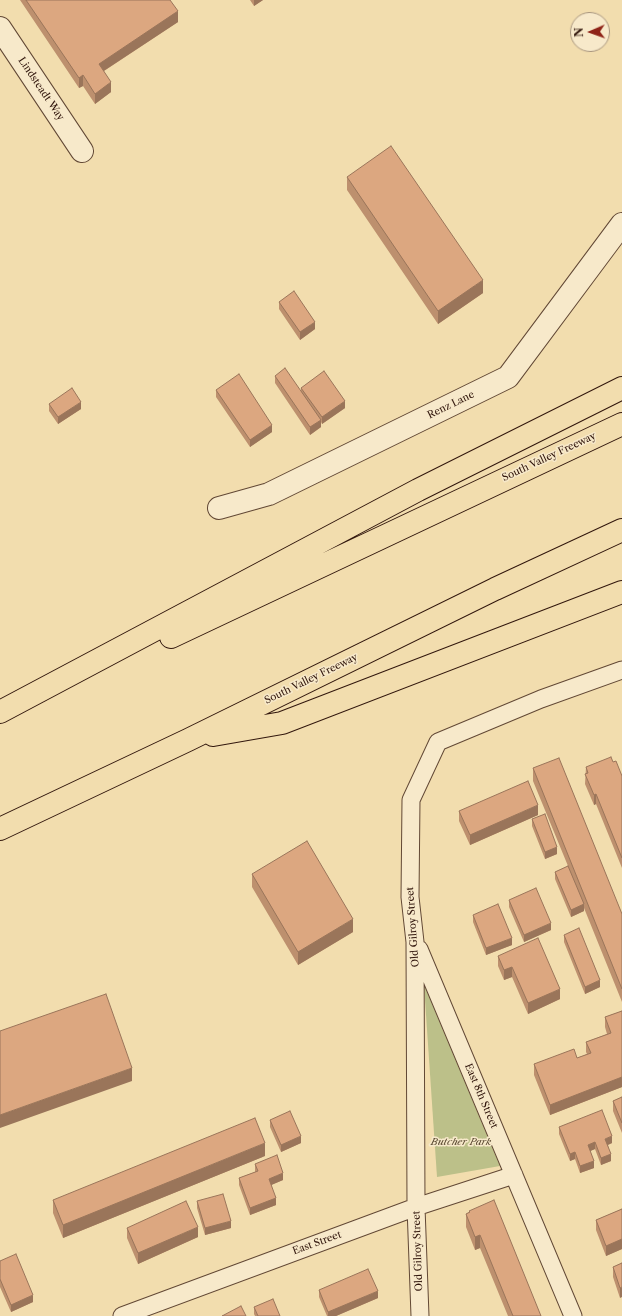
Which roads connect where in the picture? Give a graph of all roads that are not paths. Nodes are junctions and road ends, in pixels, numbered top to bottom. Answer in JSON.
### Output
{"nodes":[{"id":1,"x":0,"y":28,"type":"edge"},
{"id":2,"x":82,"y":151,"type":"dead end"},
{"id":3,"x":622,"y":224,"type":"edge"},
{"id":4,"x":622,"y":388,"type":"edge"},
{"id":5,"x":622,"y":424,"type":"edge"},
{"id":6,"x":219,"y":508,"type":"dead end"},
{"id":7,"x":622,"y":530,"type":"edge"},
{"id":8,"x":622,"y":592,"type":"edge"},
{"id":9,"x":622,"y":670,"type":"edge"},
{"id":10,"x":0,"y":712,"type":"edge"},
{"id":11,"x":0,"y":719,"type":"edge"},
{"id":12,"x":188,"y":740,"type":"junction"},
{"id":13,"x":0,"y":829,"type":"edge"},
{"id":14,"x":416,"y":942,"type":"junction"},
{"id":15,"x":514,"y":1175,"type":"junction"},
{"id":16,"x":416,"y":1207,"type":"junction"},
{"id":17,"x":122,"y":1316,"type":"edge"},
{"id":18,"x":420,"y":1316,"type":"edge"},
{"id":19,"x":573,"y":1316,"type":"edge"}],
"edges":[{"from":1,"to":2,"type":"street","name":"Lindsteadt Way"},
{"from":3,"to":6,"type":"street","name":"Renz Lane"},
{"from":4,"to":10,"type":"highway"},
{"from":5,"to":11,"type":"highway","name":"South Valley Freeway"},
{"from":7,"to":12,"type":"highway","name":"South Valley Freeway"},
{"from":8,"to":12,"type":"highway"},
{"from":9,"to":14,"type":"street","name":"Old Gilroy Street"},
{"from":12,"to":13,"type":"highway","name":"South Valley Freeway"},
{"from":14,"to":15,"type":"street","name":"East 8th Street"},
{"from":14,"to":16,"type":"street","name":"Old Gilroy Street"},
{"from":15,"to":16,"type":"street","name":"East Street"},
{"from":15,"to":19,"type":"street","name":"East 8th Street"},
{"from":16,"to":17,"type":"street","name":"East Street"},
{"from":16,"to":18,"type":"street","name":"Old Gilroy Street"}]}
